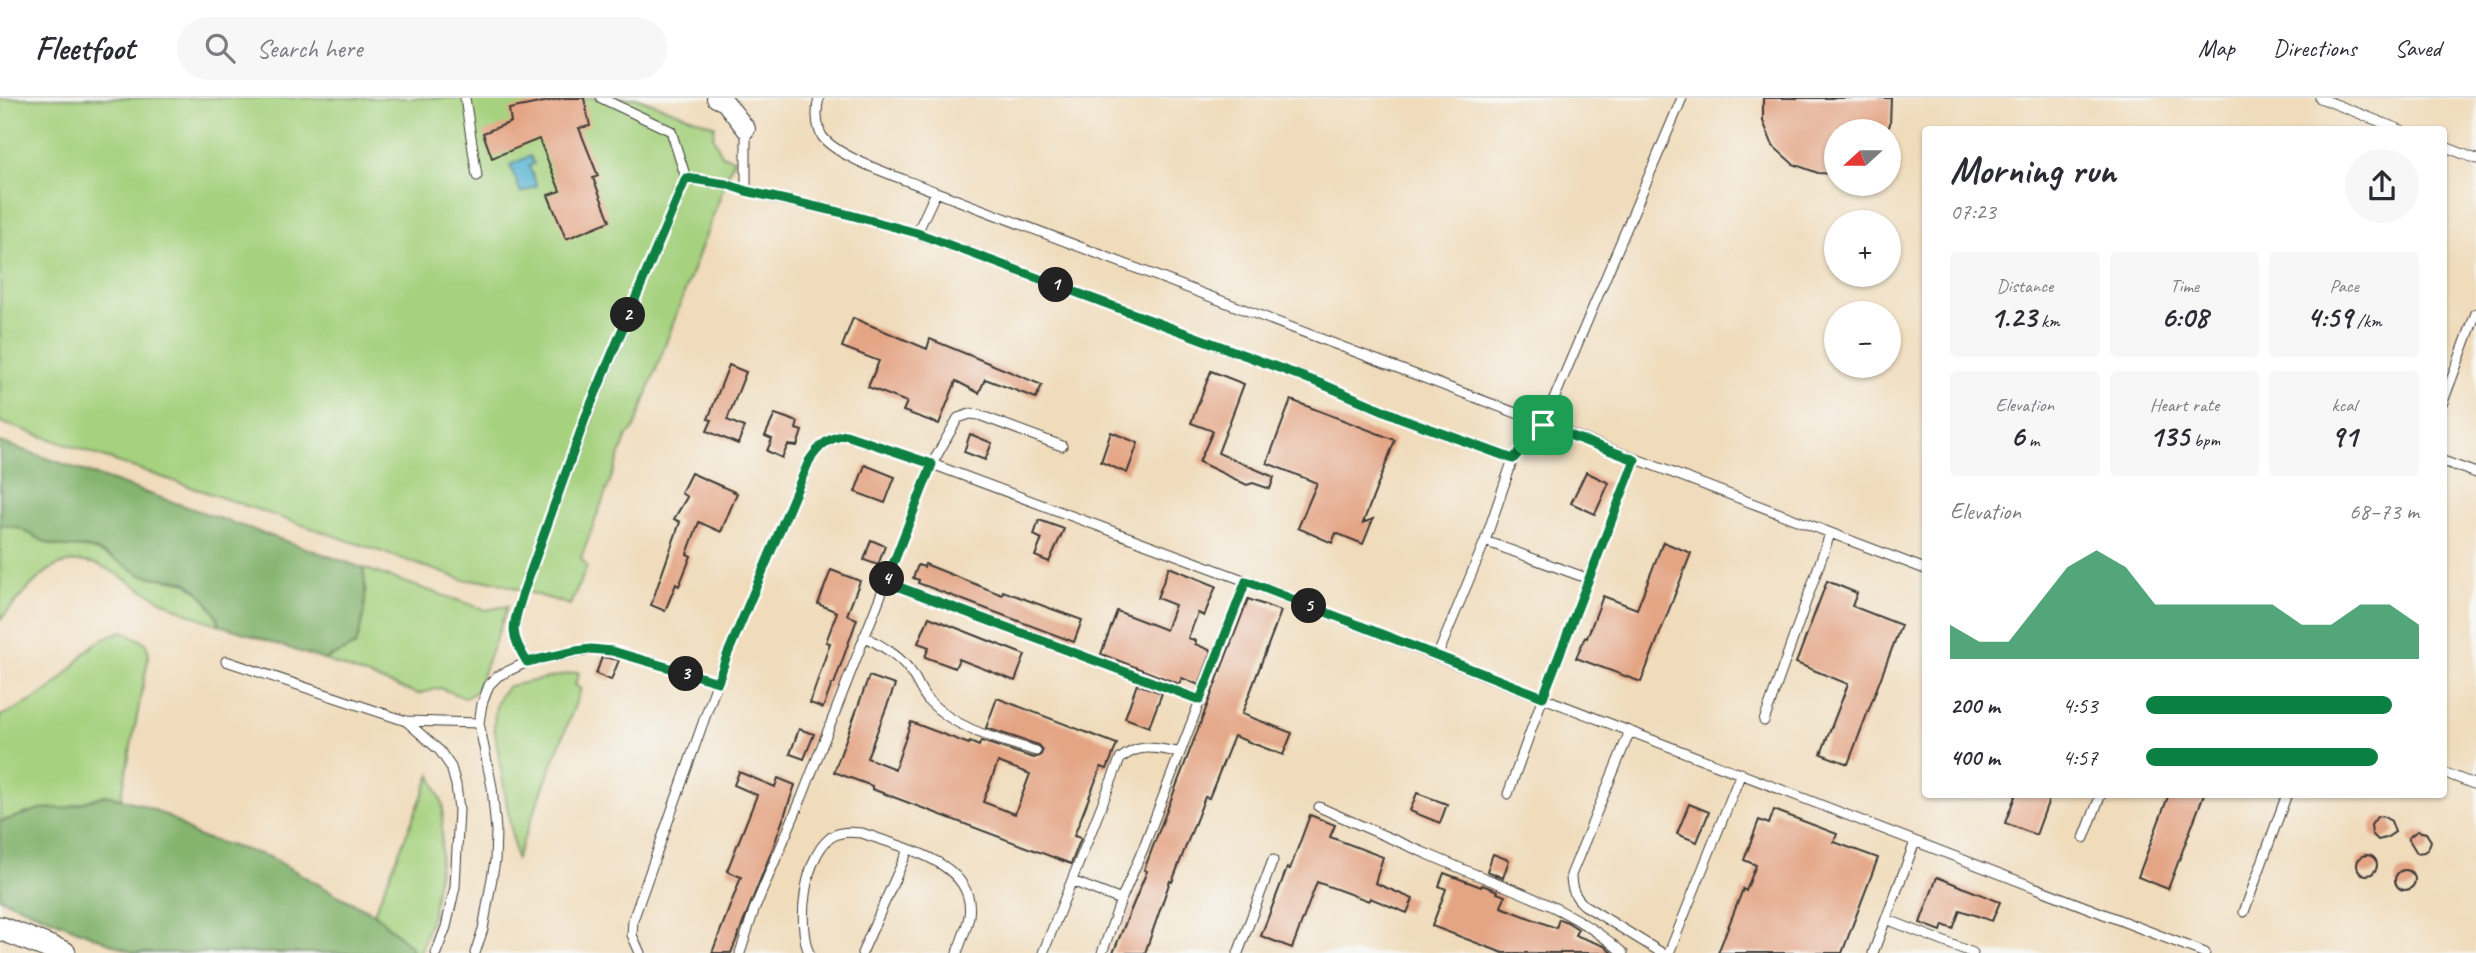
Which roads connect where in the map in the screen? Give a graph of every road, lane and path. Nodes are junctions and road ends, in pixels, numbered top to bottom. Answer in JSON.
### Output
{"nodes":[{"id":1,"x":468,"y":98,"type":"edge"},
{"id":2,"x":601,"y":98,"type":"edge"},
{"id":3,"x":716,"y":98,"type":"edge"},
{"id":4,"x":819,"y":98,"type":"edge"},
{"id":5,"x":1682,"y":98,"type":"edge"},
{"id":6,"x":2320,"y":98,"type":"edge"},
{"id":7,"x":2391,"y":126,"type":"edge"},
{"id":8,"x":746,"y":129,"type":"joint"},
{"id":9,"x":2447,"y":148,"type":"edge"},
{"id":10,"x":2476,"y":159,"type":"edge"},
{"id":11,"x":477,"y":176,"type":"dead end"},
{"id":12,"x":686,"y":178,"type":"junction"},
{"id":13,"x":746,"y":191,"type":"junction"},
{"id":14,"x":936,"y":192,"type":"junction"},
{"id":15,"x":917,"y":233,"type":"junction"},
{"id":16,"x":2476,"y":313,"type":"edge"},
{"id":17,"x":2447,"y":391,"type":"edge"},
{"id":18,"x":1543,"y":425,"type":"junction"},
{"id":19,"x":1062,"y":446,"type":"dead end"},
{"id":20,"x":1513,"y":459,"type":"junction"},
{"id":21,"x":1635,"y":460,"type":"junction"},
{"id":22,"x":2447,"y":462,"type":"edge"},
{"id":23,"x":932,"y":464,"type":"junction"},
{"id":24,"x":2476,"y":473,"type":"edge"},
{"id":25,"x":1830,"y":534,"type":"junction"},
{"id":26,"x":1485,"y":541,"type":"junction"},
{"id":27,"x":1922,"y":568,"type":"edge"},
{"id":28,"x":1589,"y":579,"type":"junction"},
{"id":29,"x":1246,"y":581,"type":"junction"},
{"id":30,"x":886,"y":582,"type":"junction"},
{"id":31,"x":864,"y":636,"type":"junction"},
{"id":32,"x":1437,"y":657,"type":"junction"},
{"id":33,"x":226,"y":661,"type":"dead end"},
{"id":34,"x":527,"y":662,"type":"junction"},
{"id":35,"x":718,"y":682,"type":"junction"},
{"id":36,"x":1543,"y":697,"type":"junction"},
{"id":37,"x":1200,"y":700,"type":"junction"},
{"id":38,"x":405,"y":721,"type":"junction"},
{"id":39,"x":1764,"y":721,"type":"dead end"},
{"id":40,"x":479,"y":723,"type":"junction"},
{"id":41,"x":1630,"y":731,"type":"junction"},
{"id":42,"x":1036,"y":751,"type":"dead end"},
{"id":43,"x":1180,"y":752,"type":"junction"},
{"id":44,"x":1741,"y":773,"type":"junction"},
{"id":45,"x":2447,"y":774,"type":"edge"},
{"id":46,"x":2476,"y":785,"type":"edge"},
{"id":47,"x":1508,"y":794,"type":"dead end"},
{"id":48,"x":2099,"y":798,"type":"edge"},
{"id":49,"x":2286,"y":798,"type":"edge"},
{"id":50,"x":1319,"y":807,"type":"dead end"},
{"id":51,"x":2084,"y":838,"type":"dead end"},
{"id":52,"x":1915,"y":842,"type":"junction"},
{"id":53,"x":908,"y":850,"type":"junction"},
{"id":54,"x":1273,"y":860,"type":"dead end"},
{"id":55,"x":1072,"y":881,"type":"junction"},
{"id":56,"x":1121,"y":900,"type":"junction"},
{"id":57,"x":2244,"y":912,"type":"dead end"},
{"id":58,"x":1886,"y":919,"type":"junction"},
{"id":59,"x":0,"y":928,"type":"edge"},
{"id":60,"x":64,"y":953,"type":"edge"},
{"id":61,"x":436,"y":953,"type":"edge"},
{"id":62,"x":475,"y":953,"type":"edge"},
{"id":63,"x":640,"y":953,"type":"edge"},
{"id":64,"x":740,"y":953,"type":"edge"},
{"id":65,"x":809,"y":953,"type":"edge"},
{"id":66,"x":862,"y":953,"type":"edge"},
{"id":67,"x":957,"y":953,"type":"edge"},
{"id":68,"x":1043,"y":953,"type":"edge"},
{"id":69,"x":1102,"y":953,"type":"edge"},
{"id":70,"x":1238,"y":953,"type":"edge"},
{"id":71,"x":1623,"y":953,"type":"edge"},
{"id":72,"x":1662,"y":953,"type":"edge"},
{"id":73,"x":1669,"y":953,"type":"edge"},
{"id":74,"x":1873,"y":953,"type":"edge"},
{"id":75,"x":1973,"y":953,"type":"edge"},
{"id":76,"x":2205,"y":953,"type":"edge"}],
"edges":[{"from":1,"to":11,"type":"lane"},
{"from":2,"to":12,"type":"lane"},
{"from":3,"to":8,"type":"street"},
{"from":4,"to":14,"type":"lane"},
{"from":5,"to":18,"type":"lane"},
{"from":6,"to":7,"type":"lane"},
{"from":8,"to":13,"type":"lane"},
{"from":9,"to":10,"type":"lane"},
{"from":12,"to":13,"type":"lane"},
{"from":12,"to":34,"type":"lane"},
{"from":13,"to":15,"type":"lane"},
{"from":14,"to":15,"type":"lane"},
{"from":14,"to":18,"type":"lane"},
{"from":15,"to":20,"type":"lane"},
{"from":16,"to":17,"type":"lane"},
{"from":18,"to":20,"type":"lane"},
{"from":18,"to":21,"type":"lane"},
{"from":19,"to":23,"type":"lane"},
{"from":20,"to":26,"type":"lane"},
{"from":21,"to":25,"type":"lane"},
{"from":21,"to":28,"type":"lane"},
{"from":22,"to":24,"type":"lane"},
{"from":23,"to":29,"type":"lane"},
{"from":23,"to":30,"type":"lane"},
{"from":23,"to":35,"type":"lane"},
{"from":25,"to":27,"type":"lane"},
{"from":25,"to":39,"type":"lane"},
{"from":26,"to":28,"type":"lane"},
{"from":26,"to":32,"type":"lane"},
{"from":28,"to":36,"type":"lane"},
{"from":29,"to":32,"type":"lane"},
{"from":29,"to":37,"type":"lane"},
{"from":30,"to":31,"type":"lane"},
{"from":30,"to":37,"type":"lane"},
{"from":31,"to":42,"type":"lane"},
{"from":31,"to":64,"type":"lane"},
{"from":32,"to":36,"type":"lane"},
{"from":33,"to":38,"type":"lane"},
{"from":34,"to":35,"type":"lane"},
{"from":34,"to":40,"type":"lane"},
{"from":35,"to":63,"type":"lane"},
{"from":36,"to":41,"type":"lane"},
{"from":36,"to":47,"type":"lane"},
{"from":37,"to":43,"type":"lane"},
{"from":38,"to":40,"type":"lane"},
{"from":38,"to":61,"type":"lane"},
{"from":40,"to":62,"type":"lane"},
{"from":41,"to":44,"type":"lane"},
{"from":41,"to":72,"type":"lane"},
{"from":43,"to":55,"type":"lane"},
{"from":43,"to":56,"type":"lane"},
{"from":44,"to":52,"type":"lane"},
{"from":44,"to":73,"type":"lane"},
{"from":45,"to":46,"type":"lane"},
{"from":48,"to":51,"type":"lane"},
{"from":49,"to":57,"type":"lane"},
{"from":50,"to":71,"type":"lane"},
{"from":52,"to":58,"type":"lane"},
{"from":52,"to":76,"type":"lane"},
{"from":53,"to":65,"type":"lane"},
{"from":53,"to":66,"type":"lane"},
{"from":53,"to":67,"type":"lane"},
{"from":54,"to":70,"type":"lane"},
{"from":55,"to":56,"type":"lane"},
{"from":55,"to":68,"type":"lane"},
{"from":56,"to":69,"type":"lane"},
{"from":58,"to":74,"type":"lane"},
{"from":58,"to":75,"type":"lane"},
{"from":59,"to":60,"type":"street"}]}
